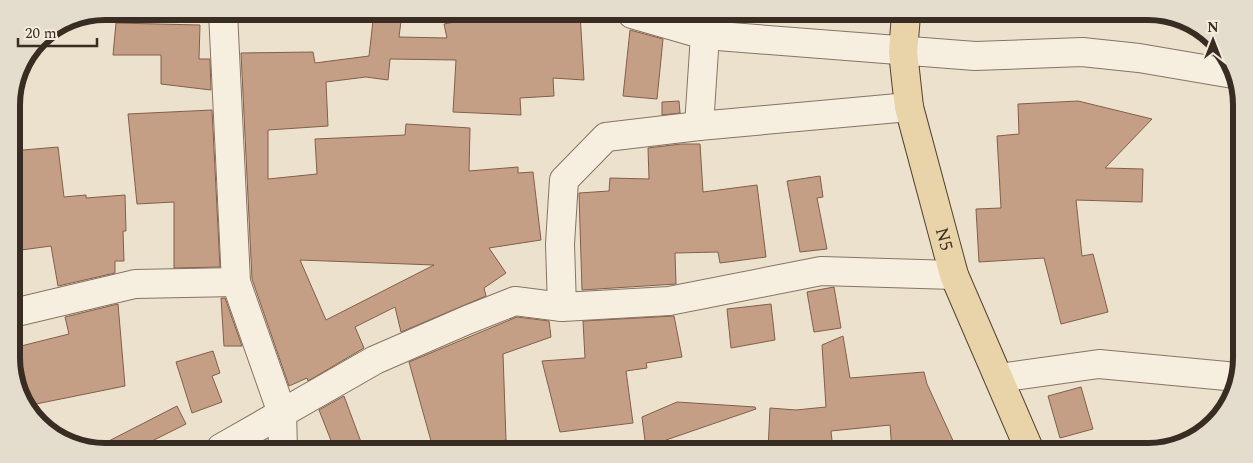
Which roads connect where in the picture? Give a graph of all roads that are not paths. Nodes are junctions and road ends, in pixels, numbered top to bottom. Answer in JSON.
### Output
{"nodes":[{"id":1,"x":223,"y":20,"type":"edge"},
{"id":2,"x":653,"y":20,"type":"edge"},
{"id":3,"x":906,"y":20,"type":"edge"},
{"id":4,"x":705,"y":35,"type":"junction"},
{"id":5,"x":903,"y":52,"type":"junction"},
{"id":6,"x":1227,"y":73,"type":"edge"},
{"id":7,"x":909,"y":107,"type":"junction"},
{"id":8,"x":699,"y":126,"type":"junction"},
{"id":9,"x":954,"y":275,"type":"junction"},
{"id":10,"x":236,"y":282,"type":"junction"},
{"id":11,"x":562,"y":307,"type":"junction"},
{"id":12,"x":20,"y":311,"type":"edge"},
{"id":13,"x":1231,"y":376,"type":"edge"},
{"id":14,"x":998,"y":378,"type":"junction"},
{"id":15,"x":282,"y":413,"type":"junction"},
{"id":16,"x":230,"y":443,"type":"edge"},
{"id":17,"x":283,"y":443,"type":"edge"},
{"id":18,"x":1026,"y":443,"type":"edge"}],
"edges":[{"from":1,"to":10,"type":"street"},
{"from":2,"to":4,"type":"street"},
{"from":3,"to":5,"type":"main road","name":"N5","number":"N5"},
{"from":4,"to":5,"type":"street"},
{"from":4,"to":8,"type":"street"},
{"from":5,"to":6,"type":"street"},
{"from":5,"to":7,"type":"main road","name":"N5","number":"N5"},
{"from":7,"to":8,"type":"street"},
{"from":7,"to":9,"type":"main road","name":"N5","number":"N5"},
{"from":8,"to":11,"type":"street"},
{"from":9,"to":11,"type":"street"},
{"from":9,"to":14,"type":"main road","name":"N5","number":"N5"},
{"from":10,"to":12,"type":"street"},
{"from":10,"to":15,"type":"street"},
{"from":11,"to":15,"type":"street"},
{"from":13,"to":14,"type":"street"},
{"from":14,"to":18,"type":"main road","name":"N5","number":"N5"},
{"from":15,"to":16,"type":"street"},
{"from":15,"to":17,"type":"street"}]}
